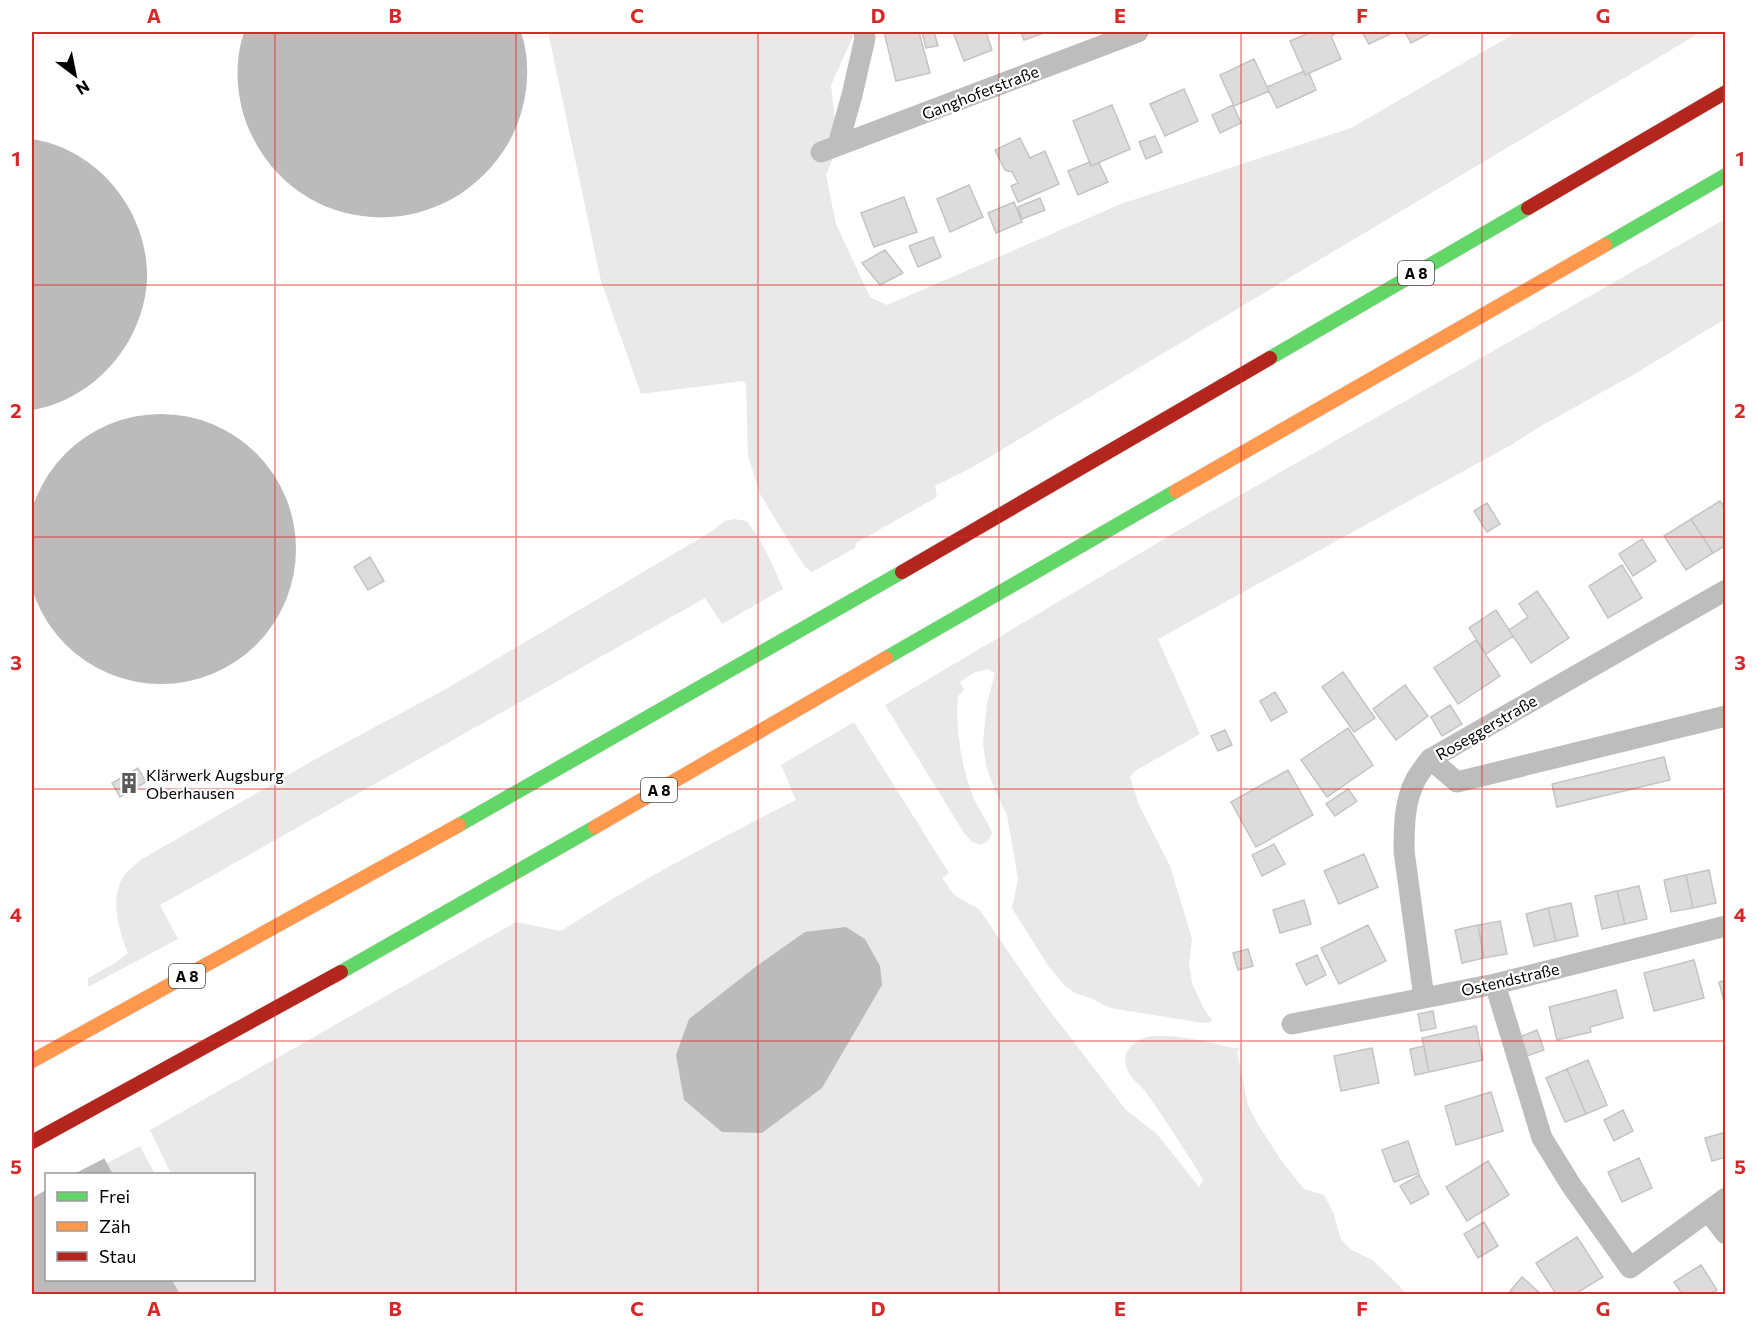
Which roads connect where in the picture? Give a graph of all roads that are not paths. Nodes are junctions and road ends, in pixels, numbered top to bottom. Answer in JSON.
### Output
{"nodes":[{"id":1,"x":864,"y":32,"type":"edge"},
{"id":2,"x":1138,"y":32,"type":"edge"},
{"id":3,"x":1725,"y":92,"type":"edge"},
{"id":4,"x":1725,"y":175,"type":"edge"},
{"id":5,"x":1725,"y":590,"type":"edge"},
{"id":6,"x":1725,"y":716,"type":"edge"},
{"id":7,"x":1430,"y":759,"type":"junction"},
{"id":8,"x":1725,"y":927,"type":"edge"},
{"id":9,"x":1495,"y":984,"type":"junction"},
{"id":10,"x":1424,"y":998,"type":"junction"},
{"id":11,"x":1292,"y":1024,"type":"dead end"},
{"id":12,"x":32,"y":1061,"type":"edge"},
{"id":13,"x":32,"y":1142,"type":"edge"},
{"id":14,"x":1725,"y":1198,"type":"edge"},
{"id":15,"x":1708,"y":1211,"type":"junction"},
{"id":16,"x":1725,"y":1234,"type":"edge"}],
"edges":[{"from":1,"to":2,"type":"street","name":"Ganghoferstraße"},
{"from":3,"to":12,"type":"highway","number":"A 8"},
{"from":4,"to":13,"type":"highway","number":"A 8"},
{"from":5,"to":7,"type":"street","name":"Roseggerstraße"},
{"from":6,"to":7,"type":"street"},
{"from":7,"to":10,"type":"street","name":"Roseggerstraße"},
{"from":8,"to":9,"type":"street","name":"Ostendstraße"},
{"from":9,"to":10,"type":"street","name":"Ostendstraße"},
{"from":9,"to":15,"type":"street"},
{"from":10,"to":11,"type":"street","name":"Ostendstraße"},
{"from":14,"to":15,"type":"street"},
{"from":15,"to":16,"type":"street"}]}
